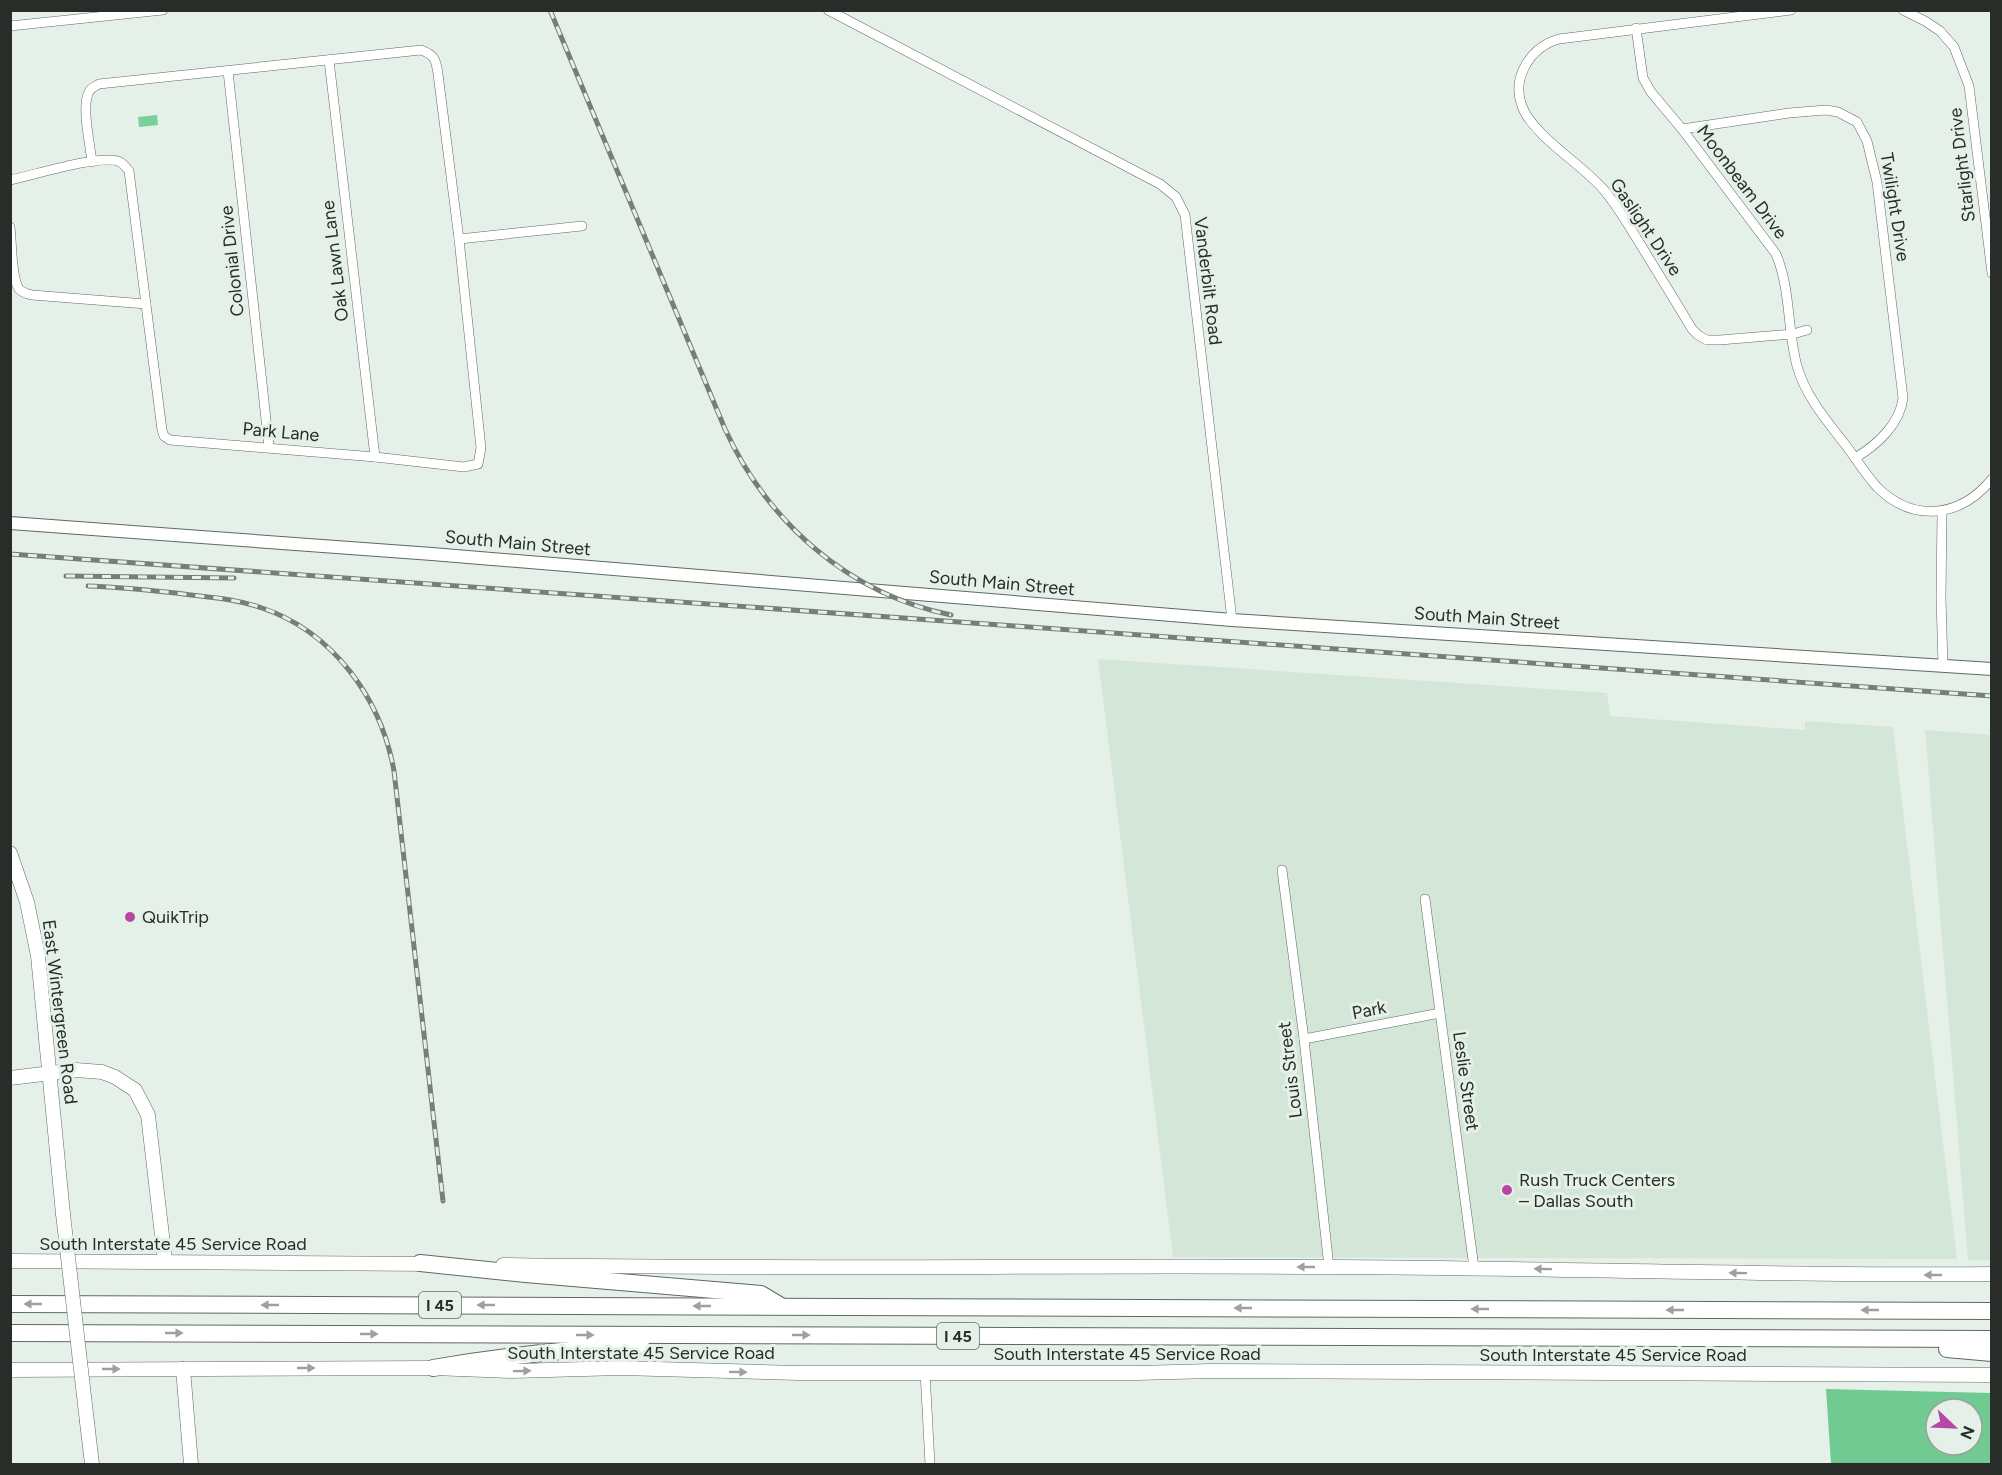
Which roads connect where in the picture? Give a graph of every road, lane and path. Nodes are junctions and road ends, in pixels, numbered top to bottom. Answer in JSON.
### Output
{"nodes":[{"id":1,"x":163,"y":10,"type":"edge"},
{"id":2,"x":828,"y":10,"type":"edge"},
{"id":3,"x":1791,"y":10,"type":"edge"},
{"id":4,"x":1903,"y":10,"type":"edge"},
{"id":5,"x":10,"y":26,"type":"edge"},
{"id":6,"x":1636,"y":28,"type":"junction"},
{"id":7,"x":329,"y":60,"type":"junction"},
{"id":8,"x":228,"y":71,"type":"junction"},
{"id":9,"x":1682,"y":129,"type":"junction"},
{"id":10,"x":92,"y":162,"type":"junction"},
{"id":11,"x":10,"y":180,"type":"edge"},
{"id":12,"x":582,"y":226,"type":"dead end"},
{"id":13,"x":10,"y":227,"type":"edge"},
{"id":14,"x":459,"y":239,"type":"junction"},
{"id":15,"x":1992,"y":273,"type":"edge"},
{"id":16,"x":146,"y":304,"type":"junction"},
{"id":17,"x":1807,"y":330,"type":"dead end"},
{"id":18,"x":1793,"y":334,"type":"junction"},
{"id":19,"x":269,"y":447,"type":"junction"},
{"id":20,"x":375,"y":457,"type":"junction"},
{"id":21,"x":1855,"y":458,"type":"junction"},
{"id":22,"x":1992,"y":479,"type":"edge"},
{"id":23,"x":1942,"y":512,"type":"junction"},
{"id":24,"x":10,"y":524,"type":"edge"},
{"id":25,"x":1232,"y":620,"type":"junction"},
{"id":26,"x":1943,"y":666,"type":"junction"},
{"id":27,"x":1992,"y":669,"type":"edge"},
{"id":28,"x":10,"y":853,"type":"edge"},
{"id":29,"x":1282,"y":870,"type":"dead end"},
{"id":30,"x":1425,"y":899,"type":"dead end"},
{"id":31,"x":1440,"y":1013,"type":"junction"},
{"id":32,"x":1304,"y":1039,"type":"junction"},
{"id":33,"x":50,"y":1072,"type":"junction"},
{"id":34,"x":10,"y":1078,"type":"edge"},
{"id":35,"x":10,"y":1261,"type":"edge"},
{"id":36,"x":165,"y":1261,"type":"junction"},
{"id":37,"x":420,"y":1263,"type":"junction"},
{"id":38,"x":1329,"y":1267,"type":"junction"},
{"id":39,"x":1474,"y":1268,"type":"junction"},
{"id":40,"x":1992,"y":1274,"type":"edge"},
{"id":41,"x":10,"y":1304,"type":"edge"},
{"id":42,"x":782,"y":1306,"type":"junction"},
{"id":43,"x":1992,"y":1311,"type":"edge"},
{"id":44,"x":10,"y":1333,"type":"edge"},
{"id":45,"x":716,"y":1335,"type":"junction"},
{"id":46,"x":1906,"y":1339,"type":"junction"},
{"id":47,"x":1992,"y":1340,"type":"edge"},
{"id":48,"x":1992,"y":1353,"type":"edge"},
{"id":49,"x":433,"y":1368,"type":"junction"},
{"id":50,"x":183,"y":1369,"type":"junction"},
{"id":51,"x":10,"y":1370,"type":"edge"},
{"id":52,"x":925,"y":1372,"type":"junction"},
{"id":53,"x":1992,"y":1375,"type":"edge"},
{"id":54,"x":92,"y":1464,"type":"edge"},
{"id":55,"x":190,"y":1464,"type":"edge"},
{"id":56,"x":930,"y":1464,"type":"edge"}],
"edges":[{"from":1,"to":5,"type":"street"},
{"from":2,"to":25,"type":"street","name":"Vanderbilt Road"},
{"from":3,"to":6,"type":"street"},
{"from":4,"to":15,"type":"street","name":"Starlight Drive"},
{"from":6,"to":9,"type":"street","name":"Moonbeam Drive"},
{"from":6,"to":18,"type":"street","name":"Gaslight Drive"},
{"from":7,"to":8,"type":"street","name":"Park Lane"},
{"from":7,"to":14,"type":"street","name":"Park Lane"},
{"from":7,"to":20,"type":"street","name":"Oak Lawn Lane"},
{"from":8,"to":10,"type":"street","name":"Park Lane"},
{"from":8,"to":19,"type":"street","name":"Colonial Drive"},
{"from":9,"to":18,"type":"street","name":"Moonbeam Drive"},
{"from":9,"to":21,"type":"street","name":"Twilight Drive"},
{"from":10,"to":11,"type":"street","name":"Park Lane"},
{"from":10,"to":16,"type":"street","name":"Park Lane"},
{"from":12,"to":14,"type":"street"},
{"from":13,"to":16,"type":"street"},
{"from":14,"to":20,"type":"street","name":"Park Lane"},
{"from":16,"to":19,"type":"street","name":"Park Lane"},
{"from":17,"to":18,"type":"street","name":"Gaslight Drive"},
{"from":18,"to":21,"type":"street","name":"Moonbeam Drive"},
{"from":19,"to":20,"type":"street","name":"Park Lane"},
{"from":21,"to":23,"type":"street","name":"Moonbeam Drive"},
{"from":22,"to":23,"type":"street"},
{"from":23,"to":26,"type":"street"},
{"from":24,"to":25,"type":"street","name":"South Main Street"},
{"from":25,"to":26,"type":"street","name":"South Main Street"},
{"from":26,"to":27,"type":"street","name":"South Main Street"},
{"from":28,"to":33,"type":"main road","name":"East Wintergreen Road"},
{"from":29,"to":32,"type":"street","name":"Louis Street"},
{"from":30,"to":31,"type":"street","name":"Leslie Street"},
{"from":31,"to":32,"type":"street","name":"Park"},
{"from":31,"to":39,"type":"street","name":"Leslie Street"},
{"from":32,"to":38,"type":"street","name":"Louis Street"},
{"from":33,"to":34,"type":"main road"},
{"from":33,"to":36,"type":"main road"},
{"from":33,"to":54,"type":"main road","name":"East Wintergreen Road","bridge":true},
{"from":35,"to":36,"type":"main road","name":"South Interstate 45 Service Road"},
{"from":36,"to":37,"type":"main road","name":"South Interstate 45 Service Road"},
{"from":38,"to":37,"type":"main road","name":"South Interstate 45 Service Road","one_way":true},
{"from":37,"to":42,"type":"highway"},
{"from":38,"to":39,"type":"main road","name":"South Interstate 45 Service Road"},
{"from":40,"to":39,"type":"main road","name":"South Interstate 45 Service Road","one_way":true},
{"from":42,"to":41,"type":"highway","number":"I 45","one_way":true},
{"from":43,"to":42,"type":"highway","number":"I 45","one_way":true},
{"from":44,"to":45,"type":"highway","number":"I 45","one_way":true},
{"from":45,"to":46,"type":"highway","number":"I 45","one_way":true},
{"from":45,"to":49,"type":"highway"},
{"from":46,"to":47,"type":"highway","number":"I 45"},
{"from":46,"to":48,"type":"highway"},
{"from":50,"to":49,"type":"main road","name":"South Interstate 45 Service Road","one_way":true},
{"from":49,"to":52,"type":"main road","name":"South Interstate 45 Service Road","one_way":true},
{"from":51,"to":50,"type":"main road","name":"South Interstate 45 Service Road","one_way":true},
{"from":50,"to":55,"type":"main road"},
{"from":52,"to":53,"type":"main road","name":"South Interstate 45 Service Road"},
{"from":52,"to":56,"type":"street"}]}
